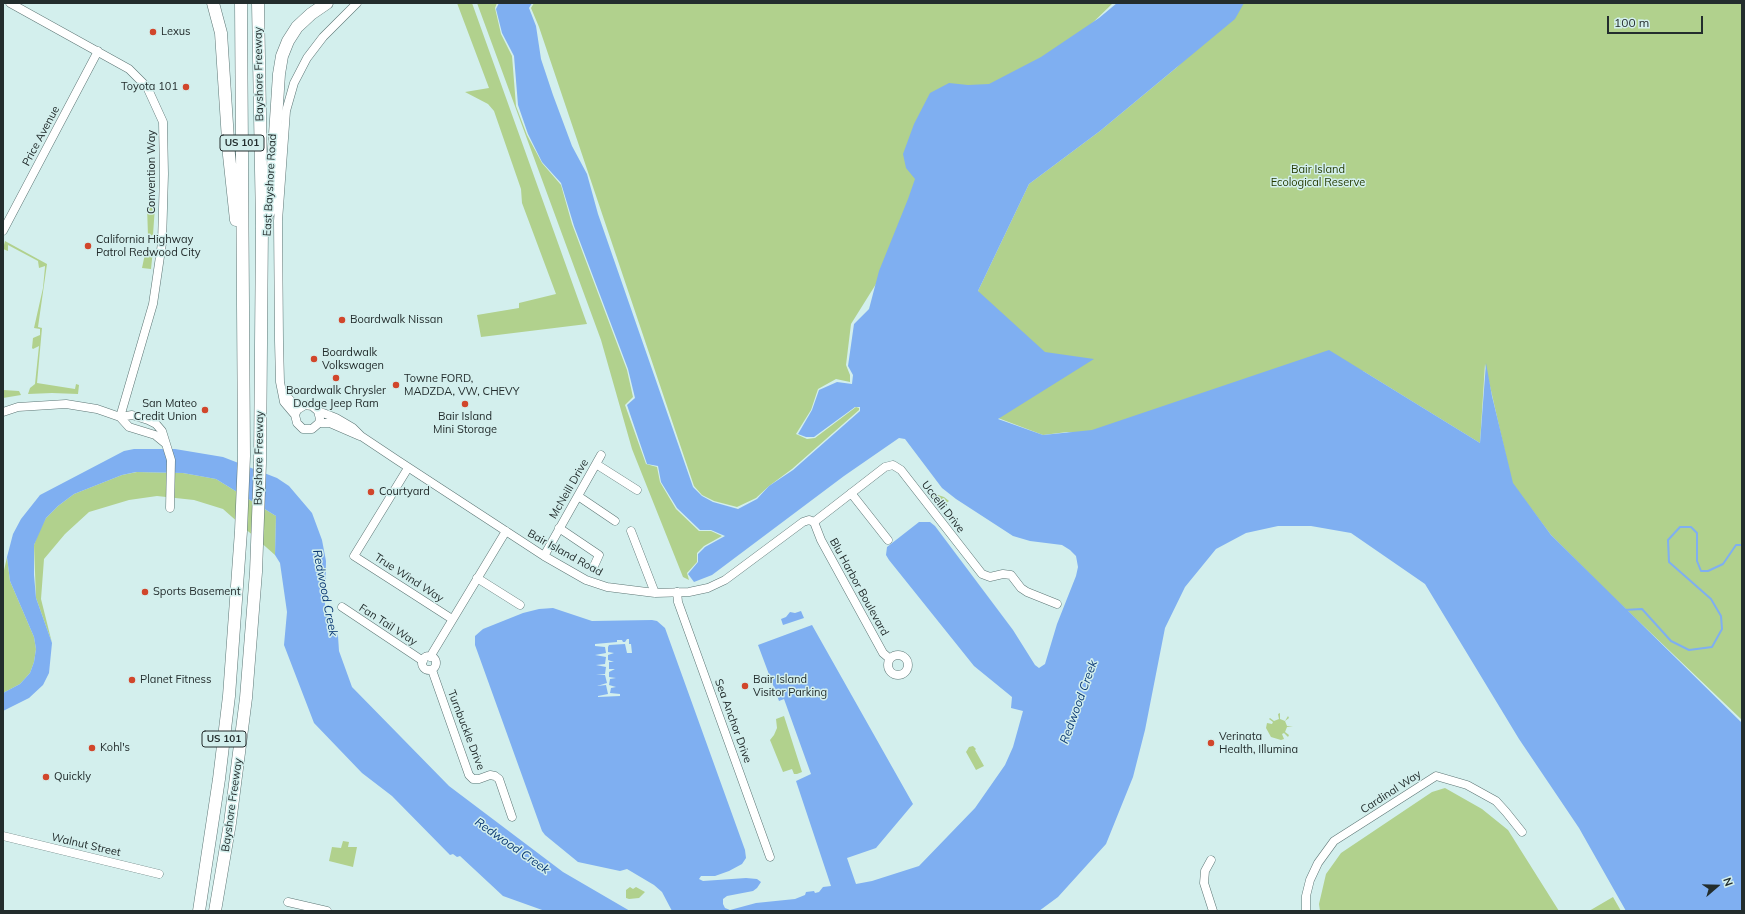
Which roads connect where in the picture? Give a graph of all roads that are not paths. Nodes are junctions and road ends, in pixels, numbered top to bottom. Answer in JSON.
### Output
{"nodes":[{"id":1,"x":10,"y":3,"type":"edge"},
{"id":2,"x":213,"y":3,"type":"edge"},
{"id":3,"x":258,"y":3,"type":"edge"},
{"id":4,"x":327,"y":3,"type":"edge"},
{"id":5,"x":357,"y":3,"type":"edge"},
{"id":6,"x":241,"y":6,"type":"edge"},
{"id":7,"x":98,"y":51,"type":"junction"},
{"id":8,"x":262,"y":225,"type":"junction"},
{"id":9,"x":3,"y":231,"type":"edge"},
{"id":10,"x":243,"y":275,"type":"junction"},
{"id":11,"x":282,"y":391,"type":"junction"},
{"id":12,"x":302,"y":406,"type":"junction"},
{"id":13,"x":318,"y":411,"type":"junction"},
{"id":14,"x":3,"y":412,"type":"edge"},
{"id":15,"x":295,"y":415,"type":"junction"},
{"id":16,"x":120,"y":417,"type":"junction"},
{"id":17,"x":319,"y":423,"type":"junction"},
{"id":18,"x":361,"y":436,"type":"junction"},
{"id":19,"x":167,"y":446,"type":"junction"},
{"id":20,"x":601,"y":455,"type":"dead end"},
{"id":21,"x":596,"y":464,"type":"junction"},
{"id":22,"x":408,"y":468,"type":"junction"},
{"id":23,"x":637,"y":490,"type":"dead end"},
{"id":24,"x":852,"y":493,"type":"junction"},
{"id":25,"x":578,"y":496,"type":"junction"},
{"id":26,"x":170,"y":508,"type":"dead end"},
{"id":27,"x":614,"y":520,"type":"dead end"},
{"id":28,"x":814,"y":522,"type":"junction"},
{"id":29,"x":559,"y":528,"type":"junction"},
{"id":30,"x":506,"y":531,"type":"junction"},
{"id":31,"x":631,"y":531,"type":"dead end"},
{"id":32,"x":888,"y":540,"type":"dead end"},
{"id":33,"x":544,"y":556,"type":"junction"},
{"id":34,"x":594,"y":566,"type":"dead end"},
{"id":35,"x":477,"y":578,"type":"junction"},
{"id":36,"x":655,"y":592,"type":"junction"},
{"id":37,"x":677,"y":592,"type":"junction"},
{"id":38,"x":1057,"y":604,"type":"dead end"},
{"id":39,"x":520,"y":605,"type":"dead end"},
{"id":40,"x":342,"y":607,"type":"dead end"},
{"id":41,"x":452,"y":619,"type":"junction"},
{"id":42,"x":426,"y":659,"type":"junction"},
{"id":43,"x":890,"y":659,"type":"dead end"},
{"id":44,"x":432,"y":670,"type":"joint"},
{"id":45,"x":512,"y":817,"type":"dead end"},
{"id":46,"x":1522,"y":832,"type":"dead end"},
{"id":47,"x":4,"y":837,"type":"edge"},
{"id":48,"x":770,"y":857,"type":"dead end"},
{"id":49,"x":1211,"y":860,"type":"dead end"},
{"id":50,"x":159,"y":874,"type":"dead end"},
{"id":51,"x":288,"y":902,"type":"dead end"},
{"id":52,"x":198,"y":911,"type":"edge"},
{"id":53,"x":215,"y":911,"type":"edge"},
{"id":54,"x":327,"y":911,"type":"edge"},
{"id":55,"x":1213,"y":911,"type":"edge"},
{"id":56,"x":1306,"y":911,"type":"edge"}],
"edges":[{"from":1,"to":7,"type":"street","name":"Convention Way"},
{"from":2,"to":10,"type":"highway"},
{"from":3,"to":8,"type":"highway","name":"Bayshore Freeway","number":"US 101"},
{"from":4,"to":8,"type":"highway"},
{"from":5,"to":11,"type":"street","name":"East Bayshore Road"},
{"from":6,"to":10,"type":"highway","name":"Bayshore Freeway","number":"US 101"},
{"from":7,"to":9,"type":"street","name":"Price Avenue"},
{"from":7,"to":16,"type":"street","name":"Convention Way"},
{"from":8,"to":53,"type":"highway","name":"Bayshore Freeway","number":"US 101"},
{"from":10,"to":52,"type":"highway","name":"Bayshore Freeway","number":"US 101"},
{"from":11,"to":12,"type":"street"},
{"from":11,"to":15,"type":"street","name":"East Bayshore Road"},
{"from":12,"to":13,"type":"street"},
{"from":12,"to":15,"type":"street"},
{"from":13,"to":17,"type":"street"},
{"from":13,"to":18,"type":"street","name":"Bair Island Road"},
{"from":14,"to":16,"type":"street"},
{"from":15,"to":17,"type":"street"},
{"from":16,"to":19,"type":"street"},
{"from":16,"to":19,"type":"street"},
{"from":17,"to":18,"type":"street","name":"Bair Island Road"},
{"from":18,"to":22,"type":"street","name":"Bair Island Road"},
{"from":19,"to":26,"type":"street"},
{"from":20,"to":21,"type":"street","name":"McNeill Drive"},
{"from":21,"to":23,"type":"street"},
{"from":21,"to":25,"type":"street","name":"McNeill Drive"},
{"from":22,"to":30,"type":"street","name":"Bair Island Road"},
{"from":22,"to":41,"type":"street","name":"True Wind Way"},
{"from":24,"to":28,"type":"street","name":"Uccelli Drive"},
{"from":24,"to":32,"type":"street"},
{"from":24,"to":38,"type":"street","name":"Uccelli Drive"},
{"from":25,"to":27,"type":"street"},
{"from":25,"to":29,"type":"street","name":"McNeill Drive"},
{"from":28,"to":37,"type":"street","name":"Bair Island Road"},
{"from":28,"to":43,"type":"street","name":"Blu Harbor Boulevard"},
{"from":29,"to":33,"type":"street","name":"McNeill Drive"},
{"from":29,"to":34,"type":"street"},
{"from":30,"to":33,"type":"street","name":"Bair Island Road"},
{"from":30,"to":35,"type":"street"},
{"from":31,"to":36,"type":"street"},
{"from":33,"to":36,"type":"street","name":"Bair Island Road"},
{"from":35,"to":39,"type":"street"},
{"from":35,"to":41,"type":"street"},
{"from":36,"to":37,"type":"street","name":"Bair Island Road"},
{"from":37,"to":48,"type":"street","name":"Sea Anchor Drive"},
{"from":40,"to":42,"type":"street","name":"Fan Tail Way"},
{"from":41,"to":42,"type":"street"},
{"from":42,"to":44,"type":"street","name":"Fan Tail Way"},
{"from":44,"to":45,"type":"street","name":"Turnbuckle Drive"},
{"from":46,"to":56,"type":"street","name":"Cardinal Way"},
{"from":47,"to":50,"type":"street","name":"Walnut Street"},
{"from":49,"to":55,"type":"street"},
{"from":51,"to":54,"type":"street"}]}
